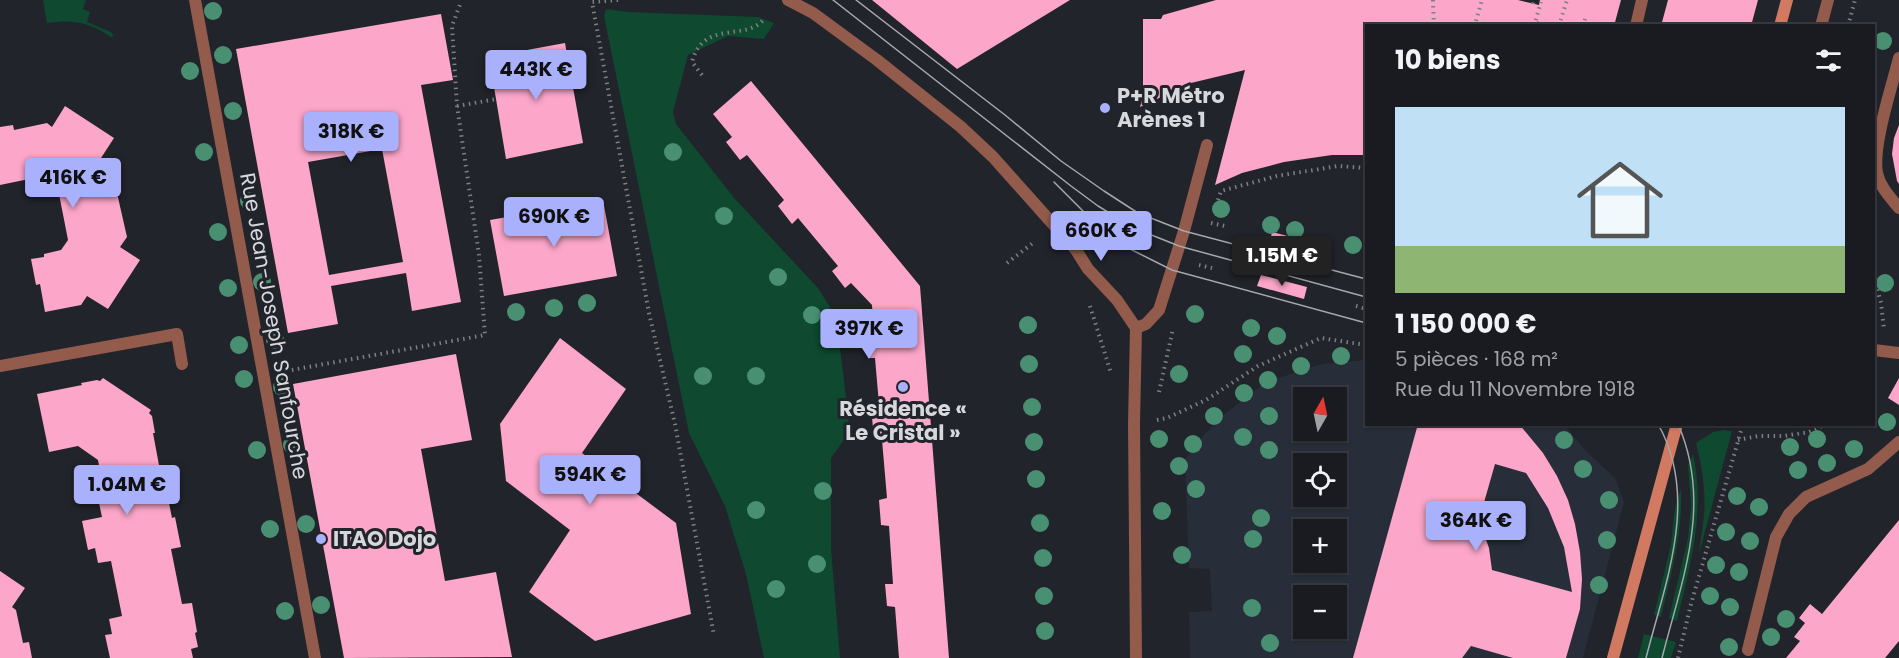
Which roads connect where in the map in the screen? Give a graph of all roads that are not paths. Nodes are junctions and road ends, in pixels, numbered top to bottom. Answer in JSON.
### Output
{"nodes":[{"id":1,"x":195,"y":0,"type":"edge"},
{"id":2,"x":789,"y":0,"type":"edge"},
{"id":3,"x":1642,"y":0,"type":"edge"},
{"id":4,"x":1787,"y":0,"type":"edge"},
{"id":5,"x":1828,"y":0,"type":"edge"},
{"id":6,"x":1636,"y":24,"type":"edge"},
{"id":7,"x":1781,"y":24,"type":"edge"},
{"id":8,"x":1822,"y":24,"type":"edge"},
{"id":9,"x":1899,"y":58,"type":"edge"},
{"id":10,"x":1207,"y":145,"type":"dead end"},
{"id":11,"x":1899,"y":208,"type":"edge"},
{"id":12,"x":1136,"y":328,"type":"junction"},
{"id":13,"x":1875,"y":350,"type":"edge"},
{"id":14,"x":1899,"y":353,"type":"edge"},
{"id":15,"x":182,"y":363,"type":"dead end"},
{"id":16,"x":0,"y":366,"type":"edge"},
{"id":17,"x":1676,"y":426,"type":"edge"},
{"id":18,"x":1899,"y":442,"type":"edge"},
{"id":19,"x":1748,"y":650,"type":"dead end"},
{"id":20,"x":315,"y":658,"type":"edge"},
{"id":21,"x":1136,"y":658,"type":"edge"},
{"id":22,"x":1613,"y":658,"type":"edge"}],
"edges":[{"from":1,"to":20,"type":"street","name":"Rue Jean-Joseph Sanfourche"},
{"from":2,"to":12,"type":"street"},
{"from":3,"to":6,"type":"street"},
{"from":4,"to":7,"type":"main road"},
{"from":5,"to":8,"type":"street"},
{"from":9,"to":11,"type":"street"},
{"from":10,"to":12,"type":"street"},
{"from":12,"to":21,"type":"street"},
{"from":13,"to":14,"type":"street"},
{"from":15,"to":16,"type":"street"},
{"from":17,"to":22,"type":"main road"},
{"from":18,"to":19,"type":"street"}]}
